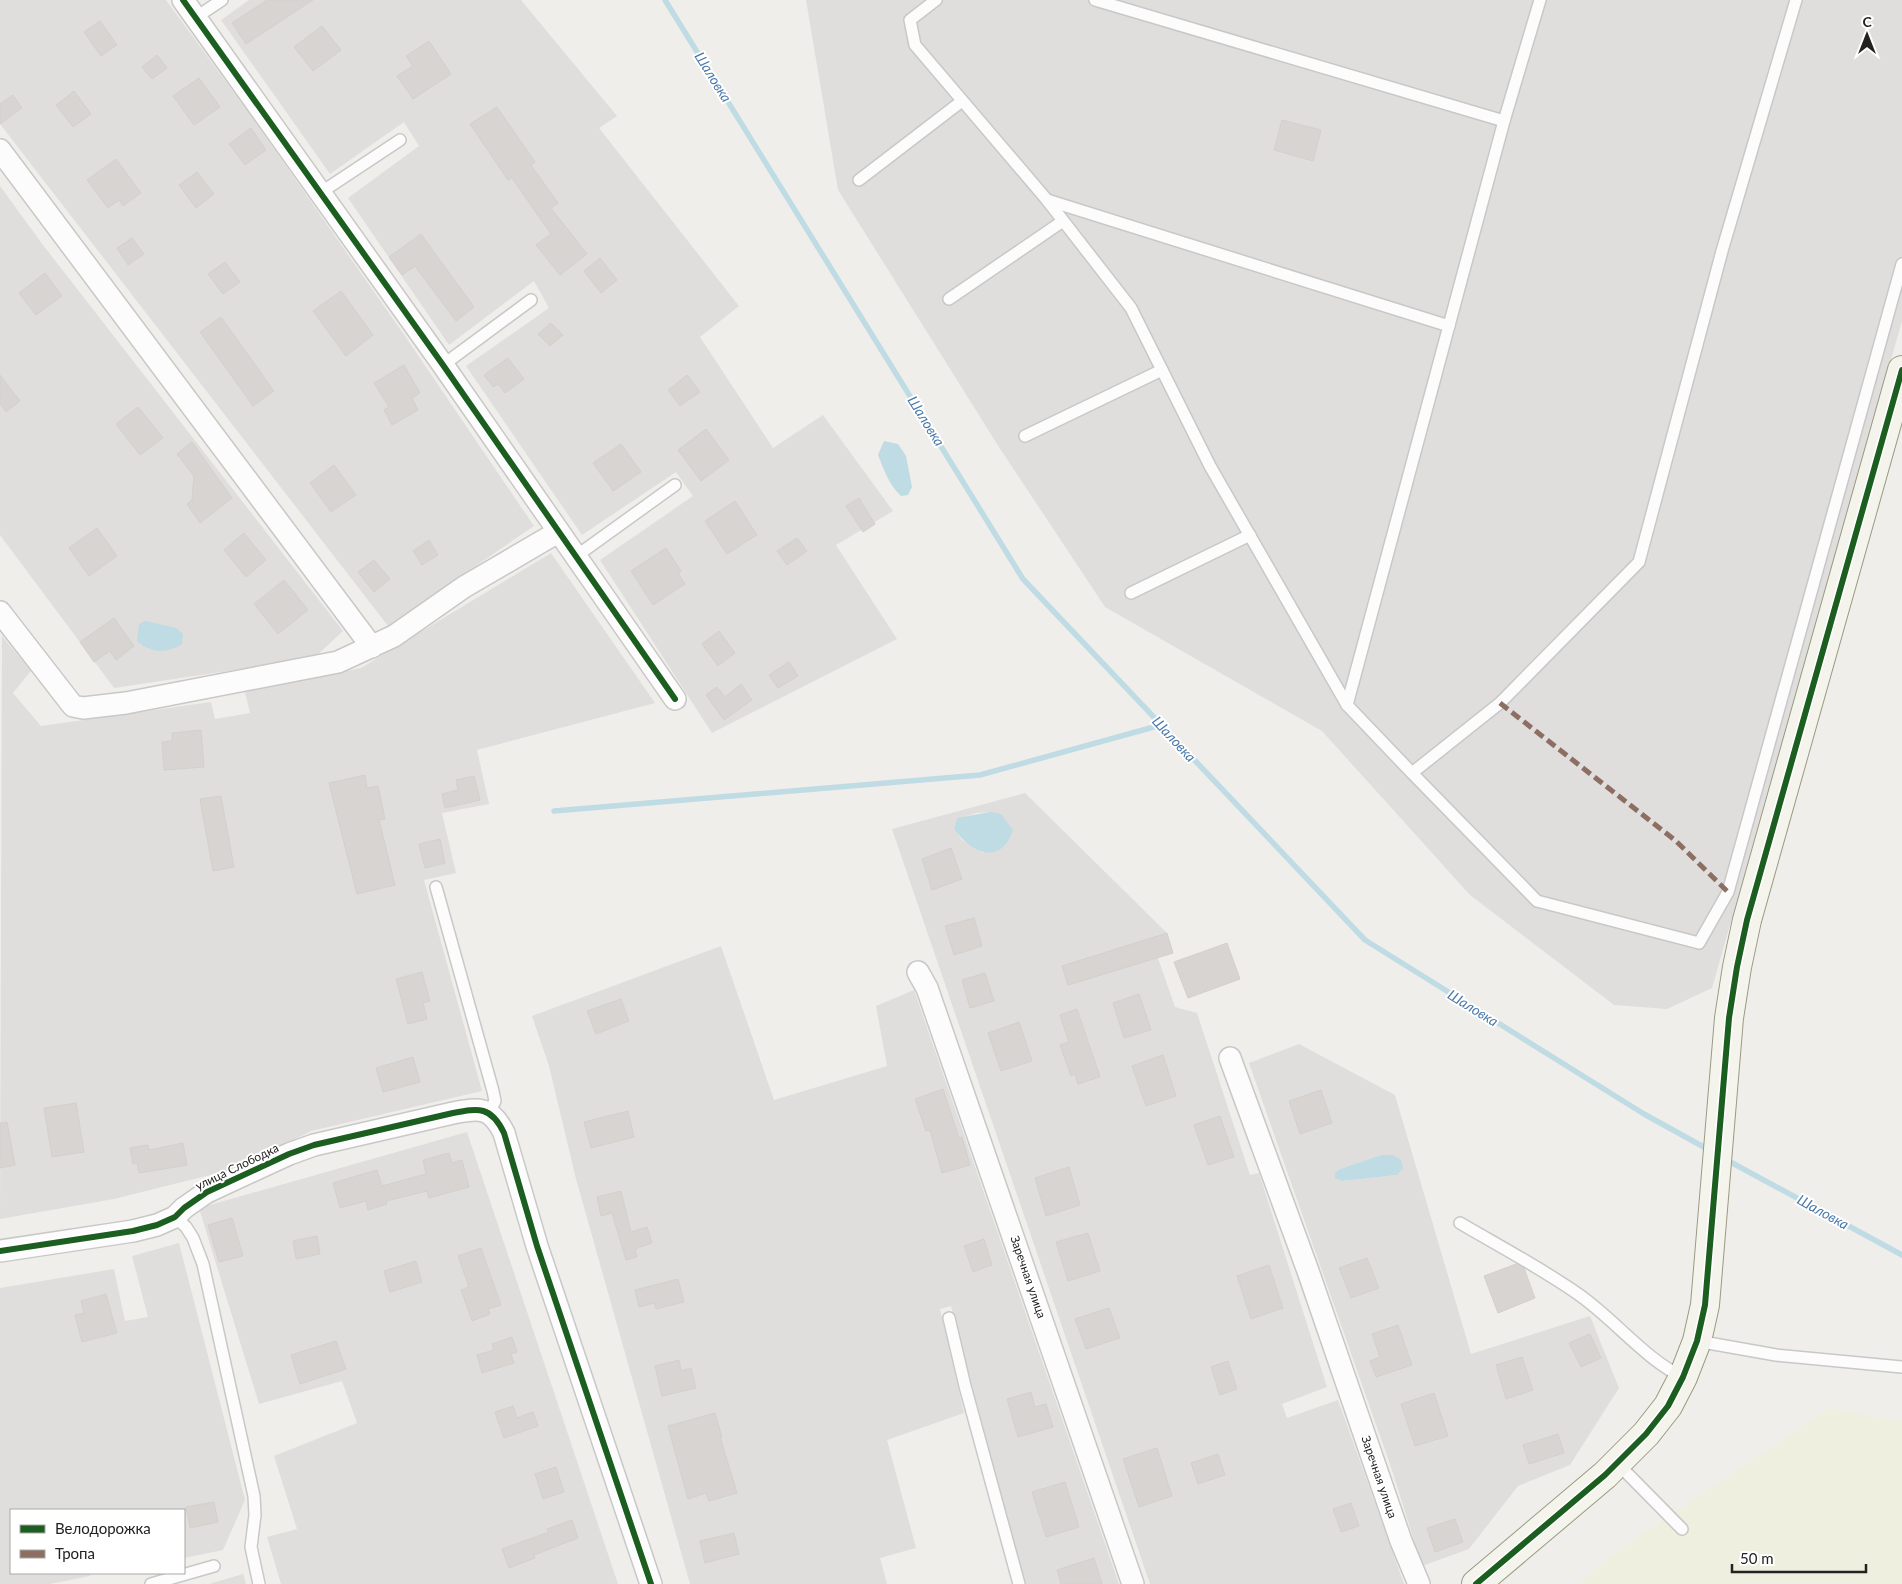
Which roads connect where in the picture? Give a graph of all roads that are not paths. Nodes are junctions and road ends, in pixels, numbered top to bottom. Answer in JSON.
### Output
{"nodes":[{"id":1,"x":182,"y":0,"type":"edge"},
{"id":2,"x":222,"y":0,"type":"edge"},
{"id":3,"x":936,"y":0,"type":"edge"},
{"id":4,"x":1095,"y":0,"type":"edge"},
{"id":5,"x":1540,"y":0,"type":"edge"},
{"id":6,"x":1796,"y":0,"type":"edge"},
{"id":7,"x":196,"y":18,"type":"junction"},
{"id":8,"x":962,"y":101,"type":"junction"},
{"id":9,"x":1504,"y":121,"type":"junction"},
{"id":10,"x":400,"y":140,"type":"dead end"},
{"id":11,"x":0,"y":150,"type":"edge"},
{"id":12,"x":859,"y":180,"type":"dead end"},
{"id":13,"x":320,"y":193,"type":"junction"},
{"id":14,"x":1047,"y":200,"type":"junction"},
{"id":15,"x":1063,"y":221,"type":"junction"},
{"id":16,"x":1902,"y":264,"type":"edge"},
{"id":17,"x":949,"y":299,"type":"dead end"},
{"id":18,"x":531,"y":300,"type":"dead end"},
{"id":19,"x":1449,"y":326,"type":"junction"},
{"id":20,"x":443,"y":365,"type":"junction"},
{"id":21,"x":1162,"y":370,"type":"junction"},
{"id":22,"x":1902,"y":370,"type":"edge"},
{"id":23,"x":1025,"y":436,"type":"dead end"},
{"id":24,"x":676,"y":485,"type":"dead end"},
{"id":25,"x":558,"y":532,"type":"junction"},
{"id":26,"x":1250,"y":535,"type":"junction"},
{"id":27,"x":575,"y":557,"type":"junction"},
{"id":28,"x":1131,"y":593,"type":"dead end"},
{"id":29,"x":0,"y":612,"type":"edge"},
{"id":30,"x":372,"y":647,"type":"junction"},
{"id":31,"x":675,"y":699,"type":"dead end"},
{"id":32,"x":1347,"y":705,"type":"junction"},
{"id":33,"x":1412,"y":773,"type":"junction"},
{"id":34,"x":436,"y":887,"type":"dead end"},
{"id":35,"x":1740,"y":897,"type":"junction"},
{"id":36,"x":918,"y":972,"type":"dead end"},
{"id":37,"x":1230,"y":1058,"type":"dead end"},
{"id":38,"x":489,"y":1112,"type":"junction"},
{"id":39,"x":174,"y":1218,"type":"junction"},
{"id":40,"x":1460,"y":1222,"type":"dead end"},
{"id":41,"x":0,"y":1251,"type":"edge"},
{"id":42,"x":948,"y":1318,"type":"dead end"},
{"id":43,"x":1697,"y":1340,"type":"junction"},
{"id":44,"x":1902,"y":1367,"type":"edge"},
{"id":45,"x":1683,"y":1377,"type":"junction"},
{"id":46,"x":1617,"y":1463,"type":"junction"},
{"id":47,"x":1682,"y":1529,"type":"dead end"},
{"id":48,"x":214,"y":1566,"type":"dead end"},
{"id":49,"x":151,"y":1584,"type":"edge"},
{"id":50,"x":259,"y":1584,"type":"edge"},
{"id":51,"x":651,"y":1584,"type":"edge"},
{"id":52,"x":1019,"y":1584,"type":"edge"},
{"id":53,"x":1133,"y":1584,"type":"edge"},
{"id":54,"x":1420,"y":1584,"type":"edge"},
{"id":55,"x":1476,"y":1584,"type":"edge"}],
"edges":[{"from":1,"to":7,"type":"street"},
{"from":2,"to":7,"type":"lane"},
{"from":3,"to":8,"type":"lane"},
{"from":4,"to":9,"type":"lane"},
{"from":5,"to":9,"type":"lane"},
{"from":6,"to":33,"type":"lane"},
{"from":7,"to":13,"type":"street"},
{"from":8,"to":12,"type":"lane"},
{"from":8,"to":14,"type":"lane"},
{"from":9,"to":19,"type":"lane"},
{"from":10,"to":13,"type":"lane"},
{"from":11,"to":30,"type":"street"},
{"from":13,"to":20,"type":"street"},
{"from":14,"to":15,"type":"lane"},
{"from":14,"to":19,"type":"lane"},
{"from":15,"to":17,"type":"lane"},
{"from":15,"to":21,"type":"lane"},
{"from":16,"to":35,"type":"lane"},
{"from":18,"to":20,"type":"lane"},
{"from":19,"to":32,"type":"lane"},
{"from":20,"to":25,"type":"street"},
{"from":21,"to":23,"type":"lane"},
{"from":21,"to":26,"type":"lane"},
{"from":22,"to":35,"type":"street"},
{"from":24,"to":27,"type":"lane"},
{"from":25,"to":27,"type":"street"},
{"from":25,"to":30,"type":"street"},
{"from":26,"to":28,"type":"lane"},
{"from":26,"to":32,"type":"lane"},
{"from":27,"to":31,"type":"street"},
{"from":29,"to":30,"type":"street"},
{"from":32,"to":33,"type":"lane"},
{"from":33,"to":35,"type":"lane"},
{"from":34,"to":38,"type":"lane"},
{"from":35,"to":43,"type":"street"},
{"from":36,"to":53,"type":"street","name":"Заречная улица"},
{"from":37,"to":54,"type":"street","name":"Заречная улица"},
{"from":38,"to":39,"type":"street","name":"улица Слободка"},
{"from":38,"to":51,"type":"street"},
{"from":39,"to":41,"type":"street","name":"улица Слободка"},
{"from":39,"to":50,"type":"lane"},
{"from":40,"to":45,"type":"lane"},
{"from":42,"to":52,"type":"lane"},
{"from":43,"to":44,"type":"lane"},
{"from":43,"to":45,"type":"street"},
{"from":45,"to":46,"type":"street"},
{"from":46,"to":47,"type":"lane"},
{"from":46,"to":55,"type":"street"},
{"from":48,"to":49,"type":"lane"}]}
